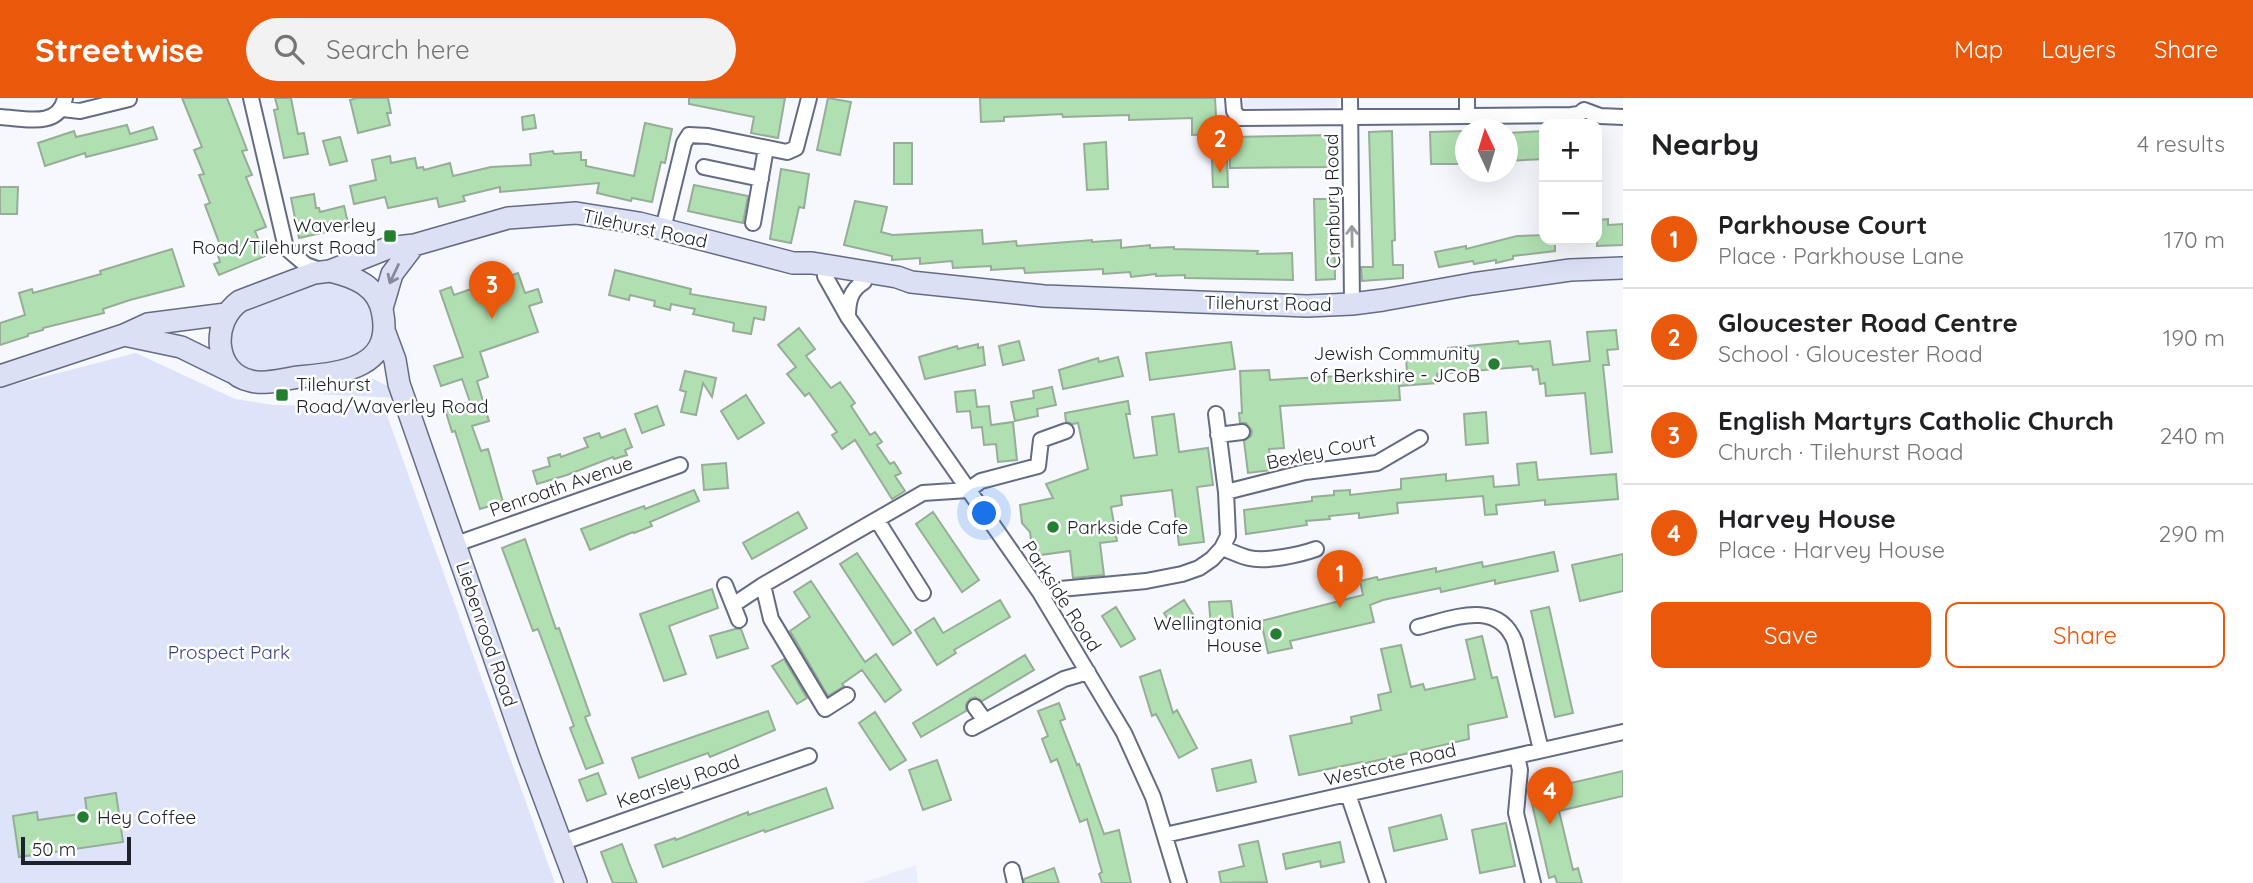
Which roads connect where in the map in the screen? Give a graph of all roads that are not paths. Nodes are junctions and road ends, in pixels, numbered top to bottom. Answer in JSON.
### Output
{"nodes":[{"id":1,"x":251,"y":98,"type":"edge"},
{"id":2,"x":809,"y":98,"type":"edge"},
{"id":3,"x":1350,"y":98,"type":"edge"},
{"id":4,"x":1467,"y":98,"type":"edge"},
{"id":5,"x":129,"y":99,"type":"edge"},
{"id":6,"x":64,"y":103,"type":"edge"},
{"id":7,"x":1585,"y":104,"type":"edge"},
{"id":8,"x":1233,"y":105,"type":"edge"},
{"id":9,"x":1351,"y":116,"type":"junction"},
{"id":10,"x":1467,"y":116,"type":"junction"},
{"id":11,"x":0,"y":117,"type":"edge"},
{"id":12,"x":1623,"y":117,"type":"edge"},
{"id":13,"x":766,"y":148,"type":"junction"},
{"id":14,"x":704,"y":167,"type":"dead end"},
{"id":15,"x":761,"y":179,"type":"junction"},
{"id":16,"x":753,"y":223,"type":"dead end"},
{"id":17,"x":663,"y":229,"type":"junction"},
{"id":18,"x":414,"y":245,"type":"junction"},
{"id":19,"x":793,"y":263,"type":"junction"},
{"id":20,"x":1623,"y":268,"type":"edge"},
{"id":21,"x":327,"y":271,"type":"junction"},
{"id":22,"x":825,"y":276,"type":"junction"},
{"id":23,"x":864,"y":282,"type":"junction"},
{"id":24,"x":911,"y":282,"type":"junction"},
{"id":25,"x":1352,"y":304,"type":"junction"},
{"id":26,"x":382,"y":308,"type":"junction"},
{"id":27,"x":226,"y":314,"type":"junction"},
{"id":28,"x":848,"y":317,"type":"junction"},
{"id":29,"x":385,"y":333,"type":"junction"},
{"id":30,"x":124,"y":335,"type":"junction"},
{"id":31,"x":359,"y":366,"type":"junction"},
{"id":32,"x":232,"y":372,"type":"junction"},
{"id":33,"x":0,"y":376,"type":"edge"},
{"id":34,"x":399,"y":384,"type":"junction"},
{"id":35,"x":1216,"y":414,"type":"dead end"},
{"id":36,"x":1066,"y":431,"type":"dead end"},
{"id":37,"x":1242,"y":432,"type":"dead end"},
{"id":38,"x":1218,"y":435,"type":"junction"},
{"id":39,"x":1420,"y":438,"type":"dead end"},
{"id":40,"x":680,"y":465,"type":"dead end"},
{"id":41,"x":968,"y":490,"type":"junction"},
{"id":42,"x":1226,"y":492,"type":"junction"},
{"id":43,"x":877,"y":520,"type":"junction"},
{"id":44,"x":456,"y":544,"type":"junction"},
{"id":45,"x":1222,"y":548,"type":"junction"},
{"id":46,"x":1316,"y":549,"type":"dead end"},
{"id":47,"x":725,"y":585,"type":"dead end"},
{"id":48,"x":763,"y":585,"type":"junction"},
{"id":49,"x":1039,"y":591,"type":"junction"},
{"id":50,"x":923,"y":593,"type":"dead end"},
{"id":51,"x":733,"y":605,"type":"junction"},
{"id":52,"x":738,"y":620,"type":"dead end"},
{"id":53,"x":1426,"y":620,"type":"dead end"},
{"id":54,"x":1088,"y":672,"type":"junction"},
{"id":55,"x":847,"y":695,"type":"dead end"},
{"id":56,"x":975,"y":707,"type":"dead end"},
{"id":57,"x":1623,"y":732,"type":"edge"},
{"id":58,"x":1541,"y":750,"type":"junction"},
{"id":59,"x":808,"y":756,"type":"dead end"},
{"id":60,"x":1517,"y":756,"type":"junction"},
{"id":61,"x":1348,"y":794,"type":"junction"},
{"id":62,"x":1165,"y":835,"type":"junction"},
{"id":63,"x":561,"y":843,"type":"junction"},
{"id":64,"x":576,"y":883,"type":"edge"},
{"id":65,"x":1180,"y":883,"type":"edge"},
{"id":66,"x":1378,"y":883,"type":"edge"},
{"id":67,"x":1533,"y":883,"type":"edge"}],
"edges":[{"from":1,"to":21,"type":"street"},
{"from":2,"to":13,"type":"street"},
{"from":3,"to":9,"type":"street","name":"Cranbury Road"},
{"from":4,"to":10,"type":"street"},
{"from":5,"to":6,"type":"street"},
{"from":6,"to":11,"type":"street"},
{"from":7,"to":10,"type":"street"},
{"from":7,"to":12,"type":"street"},
{"from":8,"to":9,"type":"street"},
{"from":9,"to":10,"type":"street"},
{"from":25,"to":9,"type":"street","name":"Cranbury Road","one_way":true},
{"from":13,"to":15,"type":"street"},
{"from":13,"to":17,"type":"street"},
{"from":14,"to":15,"type":"street"},
{"from":15,"to":16,"type":"street"},
{"from":17,"to":18,"type":"street","name":"Tilehurst Road"},
{"from":17,"to":19,"type":"street","name":"Tilehurst Road"},
{"from":18,"to":21,"type":"street","name":"Tilehurst Road"},
{"from":18,"to":26,"type":"street","one_way":true},
{"from":19,"to":22,"type":"street","name":"Tilehurst Road"},
{"from":19,"to":24,"type":"street","name":"Tilehurst Road"},
{"from":20,"to":25,"type":"street","name":"Tilehurst Road"},
{"from":21,"to":26,"type":"street"},
{"from":21,"to":27,"type":"street"},
{"from":22,"to":23,"type":"street","name":"Tilehurst Road"},
{"from":22,"to":28,"type":"street","name":"Parkside Road"},
{"from":23,"to":24,"type":"street","name":"Tilehurst Road"},
{"from":23,"to":28,"type":"street"},
{"from":24,"to":25,"type":"street","name":"Tilehurst Road"},
{"from":26,"to":29,"type":"street"},
{"from":27,"to":30,"type":"street"},
{"from":27,"to":32,"type":"street"},
{"from":28,"to":41,"type":"street","name":"Parkside Road"},
{"from":29,"to":31,"type":"street"},
{"from":29,"to":34,"type":"street","name":"Liebenrood Road"},
{"from":30,"to":32,"type":"street"},
{"from":30,"to":33,"type":"street"},
{"from":31,"to":32,"type":"street"},
{"from":31,"to":34,"type":"street"},
{"from":34,"to":44,"type":"street","name":"Liebenrood Road"},
{"from":35,"to":38,"type":"street"},
{"from":36,"to":41,"type":"street"},
{"from":37,"to":38,"type":"street"},
{"from":38,"to":42,"type":"street"},
{"from":39,"to":42,"type":"street","name":"Bexley Court"},
{"from":40,"to":44,"type":"street","name":"Penroath Avenue"},
{"from":41,"to":43,"type":"street"},
{"from":41,"to":49,"type":"street","name":"Parkside Road"},
{"from":42,"to":45,"type":"street"},
{"from":43,"to":48,"type":"street"},
{"from":43,"to":50,"type":"street"},
{"from":44,"to":63,"type":"street","name":"Liebenrood Road"},
{"from":45,"to":46,"type":"street"},
{"from":45,"to":49,"type":"street"},
{"from":47,"to":51,"type":"street"},
{"from":48,"to":51,"type":"street"},
{"from":48,"to":55,"type":"street"},
{"from":49,"to":54,"type":"street","name":"Parkside Road"},
{"from":51,"to":52,"type":"street"},
{"from":53,"to":58,"type":"street"},
{"from":54,"to":56,"type":"street"},
{"from":54,"to":62,"type":"street","name":"Parkside Road"},
{"from":57,"to":58,"type":"street","name":"Westcote Road"},
{"from":58,"to":60,"type":"street","name":"Westcote Road"},
{"from":59,"to":63,"type":"street","name":"Kearsley Road"},
{"from":60,"to":61,"type":"street","name":"Westcote Road"},
{"from":60,"to":67,"type":"street"},
{"from":61,"to":62,"type":"street","name":"Westcote Road"},
{"from":61,"to":66,"type":"street"},
{"from":62,"to":65,"type":"street","name":"Parkside Road"},
{"from":63,"to":64,"type":"street","name":"Liebenrood Road"}]}
